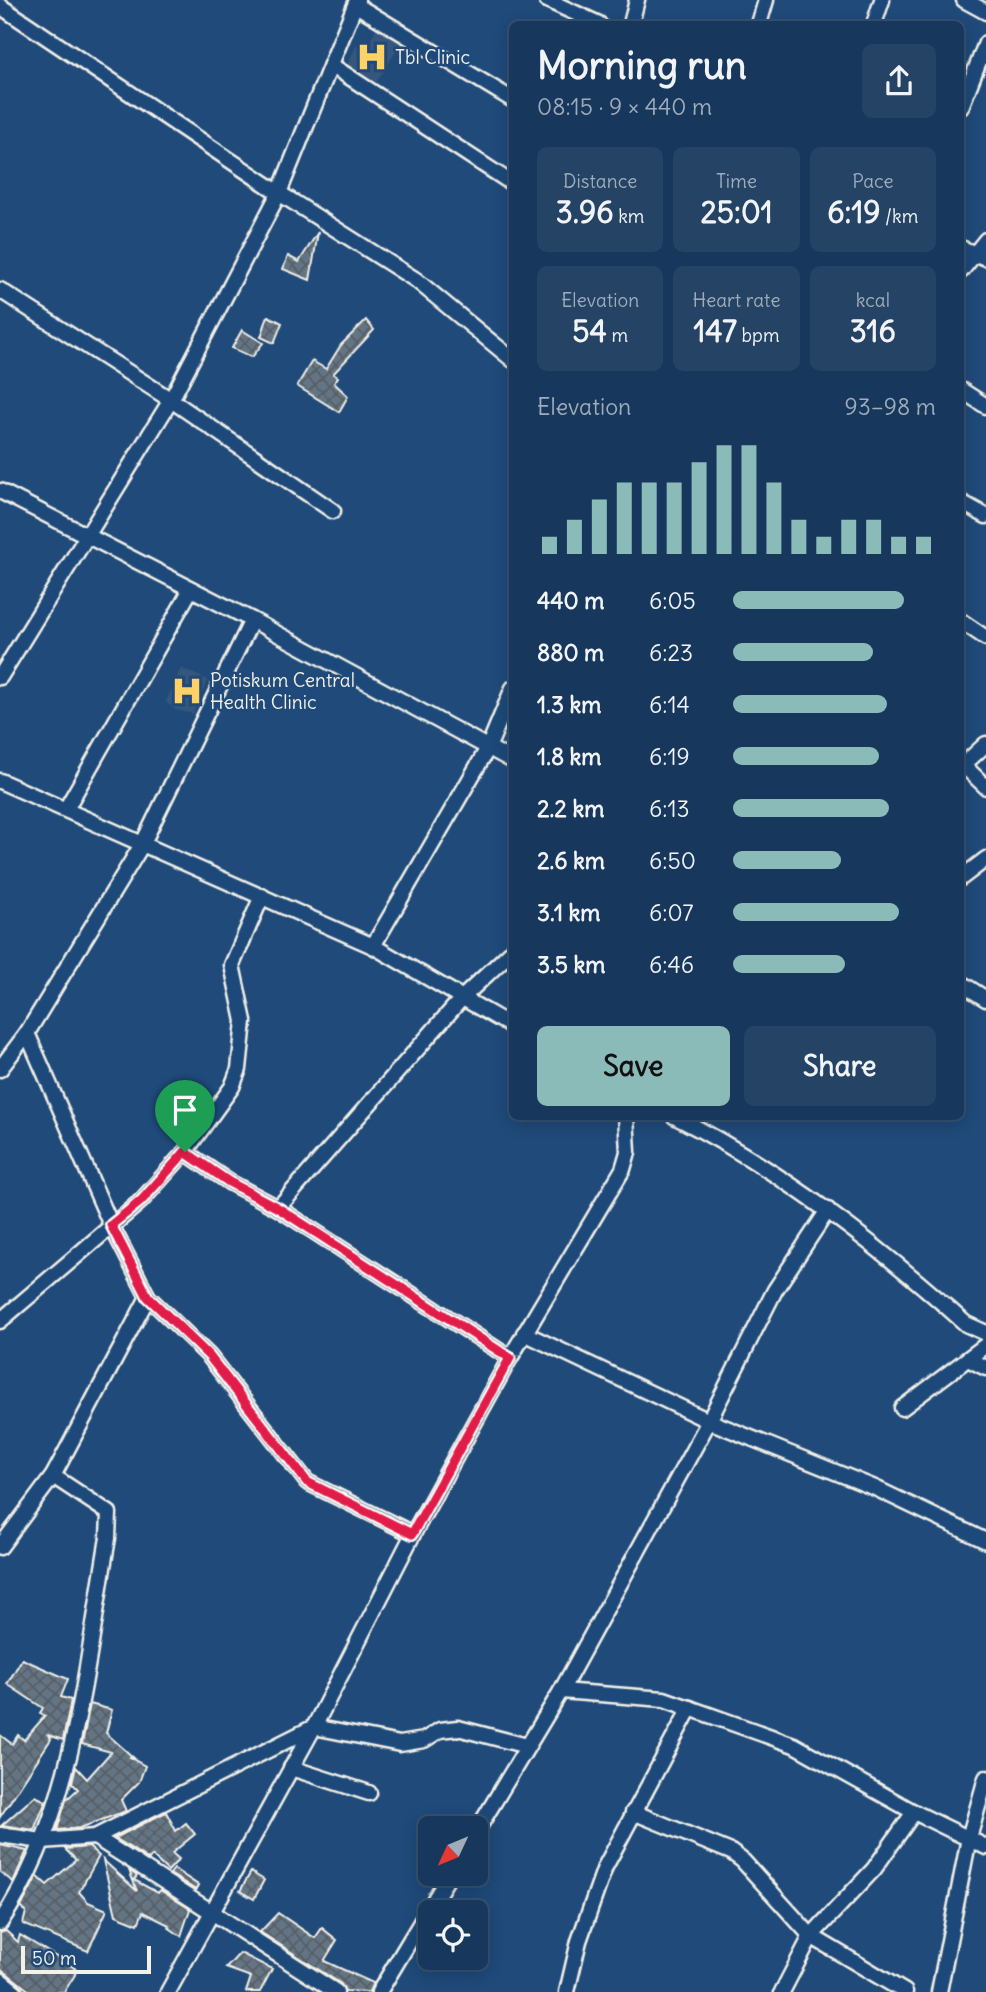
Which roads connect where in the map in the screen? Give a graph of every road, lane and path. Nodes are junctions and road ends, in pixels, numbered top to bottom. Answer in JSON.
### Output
{"nodes":[{"id":1,"x":547,"y":0,"type":"edge"},
{"id":2,"x":637,"y":0,"type":"edge"},
{"id":3,"x":766,"y":0,"type":"edge"},
{"id":4,"x":882,"y":0,"type":"edge"},
{"id":5,"x":964,"y":0,"type":"edge"},
{"id":6,"x":356,"y":2,"type":"edge"},
{"id":7,"x":0,"y":6,"type":"edge"},
{"id":8,"x":986,"y":12,"type":"edge"},
{"id":9,"x":592,"y":21,"type":"edge"},
{"id":10,"x":632,"y":21,"type":"edge"},
{"id":11,"x":760,"y":21,"type":"edge"},
{"id":12,"x":875,"y":21,"type":"edge"},
{"id":13,"x":986,"y":43,"type":"edge"},
{"id":14,"x":331,"y":65,"type":"junction"},
{"id":15,"x":509,"y":98,"type":"edge"},
{"id":16,"x":964,"y":99,"type":"edge"},
{"id":17,"x":509,"y":181,"type":"edge"},
{"id":18,"x":279,"y":193,"type":"junction"},
{"id":19,"x":986,"y":240,"type":"edge"},
{"id":20,"x":964,"y":249,"type":"edge"},
{"id":21,"x":981,"y":255,"type":"edge"},
{"id":22,"x":964,"y":269,"type":"edge"},
{"id":23,"x":0,"y":290,"type":"edge"},
{"id":24,"x":509,"y":357,"type":"edge"},
{"id":25,"x":964,"y":392,"type":"edge"},
{"id":26,"x":171,"y":401,"type":"junction"},
{"id":27,"x":986,"y":406,"type":"edge"},
{"id":28,"x":0,"y":491,"type":"edge"},
{"id":29,"x":964,"y":504,"type":"edge"},
{"id":30,"x":333,"y":511,"type":"dead end"},
{"id":31,"x":986,"y":516,"type":"edge"},
{"id":32,"x":86,"y":537,"type":"junction"},
{"id":33,"x":191,"y":589,"type":"junction"},
{"id":34,"x":252,"y":620,"type":"junction"},
{"id":35,"x":964,"y":623,"type":"edge"},
{"id":36,"x":986,"y":638,"type":"edge"},
{"id":37,"x":0,"y":677,"type":"edge"},
{"id":38,"x":509,"y":698,"type":"edge"},
{"id":39,"x":986,"y":744,"type":"edge"},
{"id":40,"x":488,"y":748,"type":"junction"},
{"id":41,"x":509,"y":759,"type":"edge"},
{"id":42,"x":964,"y":763,"type":"edge"},
{"id":43,"x":964,"y":767,"type":"edge"},
{"id":44,"x":0,"y":781,"type":"edge"},
{"id":45,"x":986,"y":787,"type":"edge"},
{"id":46,"x":66,"y":809,"type":"junction"},
{"id":47,"x":143,"y":843,"type":"junction"},
{"id":48,"x":986,"y":859,"type":"edge"},
{"id":49,"x":964,"y":876,"type":"edge"},
{"id":50,"x":262,"y":896,"type":"junction"},
{"id":51,"x":373,"y":946,"type":"junction"},
{"id":52,"x":509,"y":954,"type":"edge"},
{"id":53,"x":986,"y":981,"type":"edge"},
{"id":54,"x":973,"y":991,"type":"edge"},
{"id":55,"x":462,"y":998,"type":"junction"},
{"id":56,"x":509,"y":1025,"type":"edge"},
{"id":57,"x":27,"y":1033,"type":"junction"},
{"id":58,"x":0,"y":1069,"type":"edge"},
{"id":59,"x":626,"y":1120,"type":"edge"},
{"id":60,"x":682,"y":1120,"type":"edge"},
{"id":61,"x":185,"y":1152,"type":"junction"},
{"id":62,"x":278,"y":1208,"type":"junction"},
{"id":63,"x":828,"y":1210,"type":"junction"},
{"id":64,"x":111,"y":1225,"type":"junction"},
{"id":65,"x":148,"y":1297,"type":"junction"},
{"id":66,"x":0,"y":1321,"type":"edge"},
{"id":67,"x":524,"y":1333,"type":"junction"},
{"id":68,"x":986,"y":1333,"type":"edge"},
{"id":69,"x":986,"y":1345,"type":"edge"},
{"id":70,"x":510,"y":1358,"type":"junction"},
{"id":71,"x":968,"y":1359,"type":"junction"},
{"id":72,"x":986,"y":1368,"type":"edge"},
{"id":73,"x":902,"y":1408,"type":"dead end"},
{"id":74,"x":709,"y":1421,"type":"junction"},
{"id":75,"x":53,"y":1476,"type":"junction"},
{"id":76,"x":412,"y":1534,"type":"junction"},
{"id":77,"x":986,"y":1541,"type":"edge"},
{"id":78,"x":0,"y":1547,"type":"edge"},
{"id":79,"x":561,"y":1691,"type":"junction"},
{"id":80,"x":690,"y":1708,"type":"junction"},
{"id":81,"x":314,"y":1727,"type":"junction"},
{"id":82,"x":527,"y":1746,"type":"junction"},
{"id":83,"x":291,"y":1768,"type":"junction"},
{"id":84,"x":986,"y":1778,"type":"edge"},
{"id":85,"x":369,"y":1793,"type":"dead end"},
{"id":86,"x":633,"y":1812,"type":"junction"},
{"id":87,"x":914,"y":1812,"type":"junction"},
{"id":88,"x":485,"y":1816,"type":"edge"},
{"id":89,"x":0,"y":1835,"type":"edge"},
{"id":90,"x":95,"y":1838,"type":"junction"},
{"id":91,"x":970,"y":1838,"type":"junction"},
{"id":92,"x":42,"y":1841,"type":"junction"},
{"id":93,"x":986,"y":1847,"type":"edge"},
{"id":94,"x":443,"y":1886,"type":"edge"},
{"id":95,"x":210,"y":1911,"type":"junction"},
{"id":96,"x":0,"y":1923,"type":"edge"},
{"id":97,"x":811,"y":1936,"type":"junction"},
{"id":98,"x":0,"y":1980,"type":"edge"},
{"id":99,"x":901,"y":1991,"type":"edge"},
{"id":100,"x":15,"y":1992,"type":"edge"},
{"id":101,"x":167,"y":1992,"type":"edge"},
{"id":102,"x":336,"y":1992,"type":"edge"},
{"id":103,"x":380,"y":1992,"type":"edge"},
{"id":104,"x":567,"y":1992,"type":"edge"},
{"id":105,"x":782,"y":1992,"type":"edge"},
{"id":106,"x":939,"y":1992,"type":"edge"}],
"edges":[{"from":1,"to":9,"type":"street"},
{"from":2,"to":10,"type":"street"},
{"from":3,"to":11,"type":"street"},
{"from":4,"to":12,"type":"street"},
{"from":5,"to":8,"type":"street"},
{"from":6,"to":14,"type":"street"},
{"from":6,"to":15,"type":"street"},
{"from":7,"to":18,"type":"street"},
{"from":13,"to":16,"type":"street"},
{"from":14,"to":17,"type":"street"},
{"from":14,"to":18,"type":"street"},
{"from":18,"to":24,"type":"street"},
{"from":18,"to":26,"type":"street"},
{"from":19,"to":21,"type":"street"},
{"from":20,"to":21,"type":"street"},
{"from":21,"to":22,"type":"street"},
{"from":23,"to":26,"type":"street"},
{"from":25,"to":27,"type":"street"},
{"from":26,"to":30,"type":"street"},
{"from":26,"to":32,"type":"street"},
{"from":28,"to":32,"type":"street"},
{"from":29,"to":31,"type":"street"},
{"from":32,"to":33,"type":"street"},
{"from":32,"to":37,"type":"street"},
{"from":33,"to":34,"type":"street"},
{"from":33,"to":46,"type":"street"},
{"from":34,"to":40,"type":"street"},
{"from":34,"to":47,"type":"street"},
{"from":35,"to":36,"type":"street"},
{"from":38,"to":40,"type":"street"},
{"from":39,"to":42,"type":"street"},
{"from":40,"to":41,"type":"street"},
{"from":40,"to":51,"type":"street"},
{"from":43,"to":45,"type":"street"},
{"from":44,"to":46,"type":"street"},
{"from":46,"to":47,"type":"street"},
{"from":47,"to":50,"type":"street"},
{"from":47,"to":57,"type":"street"},
{"from":48,"to":49,"type":"street"},
{"from":50,"to":51,"type":"street"},
{"from":50,"to":61,"type":"street"},
{"from":51,"to":55,"type":"street"},
{"from":52,"to":55,"type":"street"},
{"from":53,"to":54,"type":"street"},
{"from":55,"to":56,"type":"street"},
{"from":55,"to":62,"type":"street"},
{"from":57,"to":58,"type":"street"},
{"from":57,"to":64,"type":"street"},
{"from":59,"to":67,"type":"street"},
{"from":60,"to":63,"type":"street"},
{"from":61,"to":62,"type":"street"},
{"from":61,"to":64,"type":"street"},
{"from":62,"to":70,"type":"street"},
{"from":63,"to":68,"type":"street"},
{"from":63,"to":74,"type":"street"},
{"from":64,"to":65,"type":"street"},
{"from":64,"to":66,"type":"street"},
{"from":65,"to":75,"type":"street"},
{"from":65,"to":76,"type":"street"},
{"from":67,"to":70,"type":"street"},
{"from":67,"to":74,"type":"street"},
{"from":69,"to":71,"type":"street"},
{"from":70,"to":76,"type":"street"},
{"from":71,"to":72,"type":"street"},
{"from":71,"to":73,"type":"street"},
{"from":74,"to":77,"type":"street"},
{"from":74,"to":79,"type":"street"},
{"from":75,"to":78,"type":"street"},
{"from":75,"to":92,"type":"street"},
{"from":76,"to":81,"type":"street"},
{"from":79,"to":80,"type":"street"},
{"from":79,"to":82,"type":"street"},
{"from":80,"to":86,"type":"street"},
{"from":80,"to":87,"type":"street"},
{"from":81,"to":82,"type":"street"},
{"from":81,"to":83,"type":"street"},
{"from":81,"to":90,"type":"street"},
{"from":82,"to":88,"type":"street"},
{"from":83,"to":85,"type":"street"},
{"from":83,"to":95,"type":"street"},
{"from":84,"to":91,"type":"street"},
{"from":86,"to":97,"type":"street"},
{"from":86,"to":104,"type":"street"},
{"from":87,"to":91,"type":"street"},
{"from":87,"to":97,"type":"street"},
{"from":89,"to":92,"type":"street"},
{"from":90,"to":92,"type":"street"},
{"from":90,"to":95,"type":"street"},
{"from":91,"to":93,"type":"street"},
{"from":91,"to":106,"type":"street"},
{"from":92,"to":96,"type":"street"},
{"from":94,"to":103,"type":"street"},
{"from":95,"to":101,"type":"street"},
{"from":95,"to":102,"type":"street"},
{"from":97,"to":99,"type":"street"},
{"from":97,"to":105,"type":"street"},
{"from":98,"to":100,"type":"street"}]}
